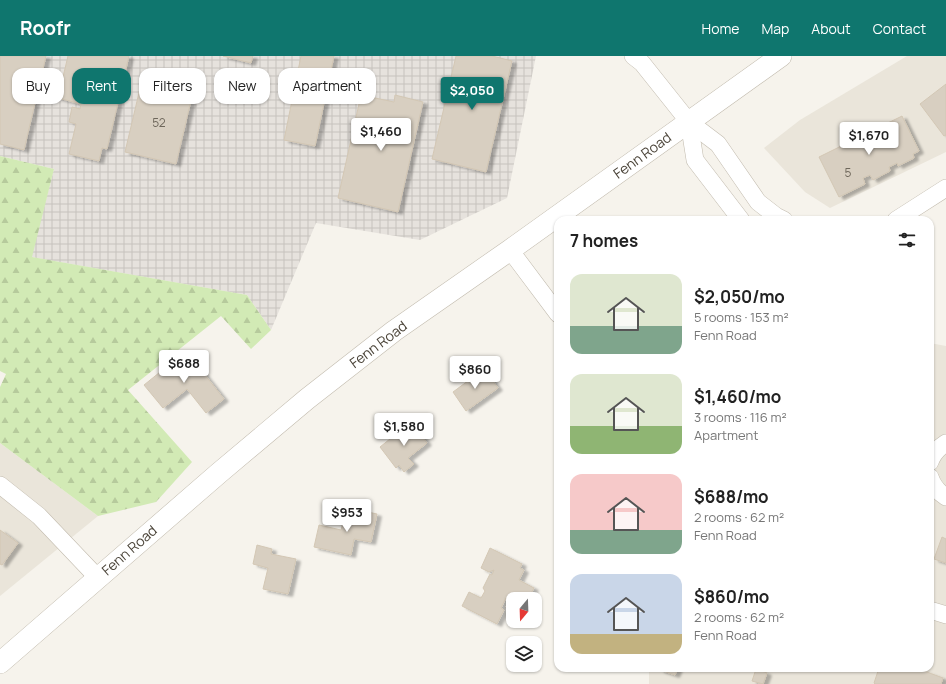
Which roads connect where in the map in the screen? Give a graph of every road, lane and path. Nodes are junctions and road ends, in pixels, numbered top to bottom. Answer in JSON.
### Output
{"nodes":[{"id":1,"x":633,"y":56,"type":"edge"},
{"id":2,"x":781,"y":56,"type":"edge"},
{"id":3,"x":689,"y":122,"type":"junction"},
{"id":4,"x":946,"y":188,"type":"edge"},
{"id":5,"x":558,"y":216,"type":"edge"},
{"id":6,"x":738,"y":216,"type":"edge"},
{"id":7,"x":776,"y":216,"type":"edge"},
{"id":8,"x":902,"y":216,"type":"edge"},
{"id":9,"x":554,"y":219,"type":"edge"},
{"id":10,"x":510,"y":250,"type":"junction"},
{"id":11,"x":554,"y":309,"type":"edge"},
{"id":12,"x":946,"y":443,"type":"edge"},
{"id":13,"x":934,"y":454,"type":"edge"},
{"id":14,"x":0,"y":485,"type":"edge"},
{"id":15,"x":97,"y":577,"type":"junction"},
{"id":16,"x":934,"y":611,"type":"edge"},
{"id":17,"x":946,"y":615,"type":"edge"},
{"id":18,"x":0,"y":663,"type":"edge"}],
"edges":[{"from":1,"to":3,"type":"street"},
{"from":2,"to":3,"type":"street","name":"Fenn Road"},
{"from":3,"to":5,"type":"street","name":"Fenn Road"},
{"from":3,"to":6,"type":"street"},
{"from":3,"to":7,"type":"street"},
{"from":4,"to":8,"type":"street"},
{"from":9,"to":10,"type":"street","name":"Fenn Road"},
{"from":10,"to":11,"type":"street"},
{"from":10,"to":15,"type":"street","name":"Fenn Road"},
{"from":12,"to":13,"type":"street"},
{"from":14,"to":15,"type":"street"},
{"from":15,"to":18,"type":"street","name":"Fenn Road"},
{"from":16,"to":17,"type":"street"}]}
